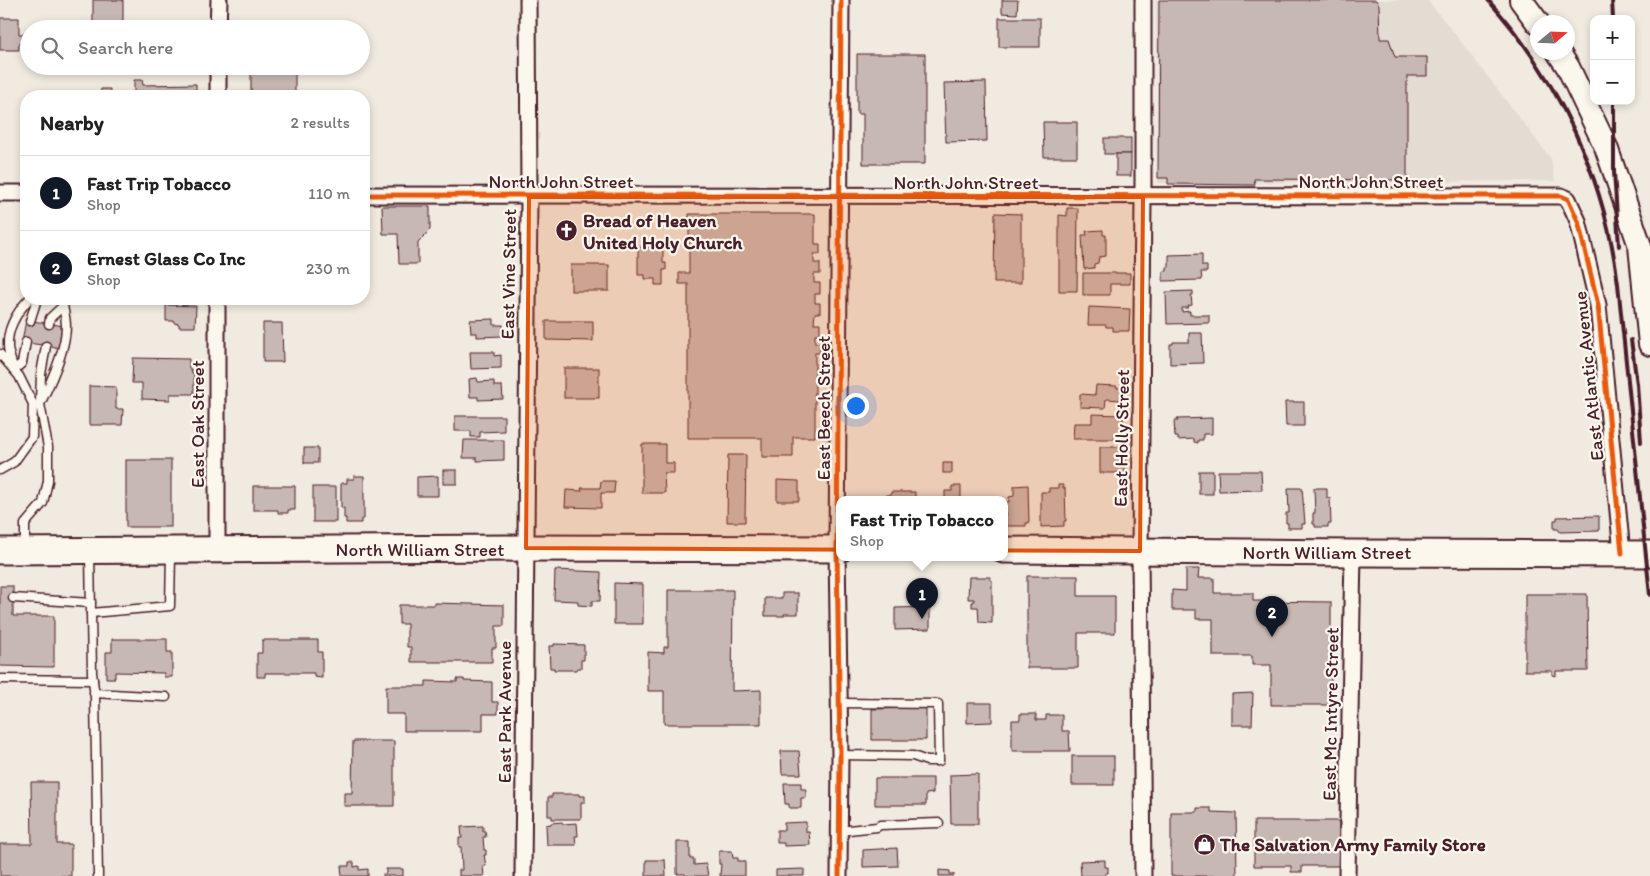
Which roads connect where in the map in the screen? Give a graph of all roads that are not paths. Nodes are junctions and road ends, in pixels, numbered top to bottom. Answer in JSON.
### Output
{"nodes":[{"id":1,"x":219,"y":0,"type":"edge"},
{"id":2,"x":528,"y":0,"type":"edge"},
{"id":3,"x":841,"y":0,"type":"edge"},
{"id":4,"x":1143,"y":0,"type":"edge"},
{"id":5,"x":1521,"y":0,"type":"edge"},
{"id":6,"x":1532,"y":15,"type":"edge"},
{"id":7,"x":218,"y":20,"type":"edge"},
{"id":8,"x":1563,"y":60,"type":"edge"},
{"id":9,"x":218,"y":75,"type":"edge"},
{"id":10,"x":218,"y":90,"type":"edge"},
{"id":11,"x":0,"y":193,"type":"edge"},
{"id":12,"x":20,"y":193,"type":"edge"},
{"id":13,"x":370,"y":196,"type":"edge"},
{"id":14,"x":529,"y":196,"type":"junction"},
{"id":15,"x":840,"y":196,"type":"junction"},
{"id":16,"x":1143,"y":197,"type":"junction"},
{"id":17,"x":1568,"y":199,"type":"joint"},
{"id":18,"x":1645,"y":246,"type":"edge"},
{"id":19,"x":25,"y":305,"type":"edge"},
{"id":20,"x":35,"y":305,"type":"edge"},
{"id":21,"x":61,"y":305,"type":"edge"},
{"id":22,"x":63,"y":305,"type":"edge"},
{"id":23,"x":217,"y":305,"type":"edge"},
{"id":24,"x":30,"y":321,"type":"dead end"},
{"id":25,"x":49,"y":324,"type":"dead end"},
{"id":26,"x":26,"y":342,"type":"dead end"},
{"id":27,"x":1650,"y":344,"type":"edge"},
{"id":28,"x":46,"y":346,"type":"dead end"},
{"id":29,"x":0,"y":354,"type":"edge"},
{"id":30,"x":14,"y":370,"type":"junction"},
{"id":31,"x":36,"y":404,"type":"junction"},
{"id":32,"x":0,"y":470,"type":"edge"},
{"id":33,"x":838,"y":496,"type":"edge"},
{"id":34,"x":526,"y":548,"type":"junction"},
{"id":35,"x":217,"y":549,"type":"junction"},
{"id":36,"x":836,"y":549,"type":"edge"},
{"id":37,"x":90,"y":550,"type":"junction"},
{"id":38,"x":172,"y":550,"type":"junction"},
{"id":39,"x":1008,"y":550,"type":"edge"},
{"id":40,"x":0,"y":551,"type":"edge"},
{"id":41,"x":25,"y":551,"type":"junction"},
{"id":42,"x":1140,"y":551,"type":"junction"},
{"id":43,"x":1353,"y":553,"type":"junction"},
{"id":44,"x":1622,"y":553,"type":"junction"},
{"id":45,"x":1650,"y":554,"type":"edge"},
{"id":46,"x":838,"y":561,"type":"edge"},
{"id":47,"x":13,"y":598,"type":"dead end"},
{"id":48,"x":91,"y":603,"type":"junction"},
{"id":49,"x":91,"y":613,"type":"junction"},
{"id":50,"x":0,"y":680,"type":"edge"},
{"id":51,"x":93,"y":680,"type":"junction"},
{"id":52,"x":94,"y":693,"type":"junction"},
{"id":53,"x":166,"y":697,"type":"dead end"},
{"id":54,"x":839,"y":703,"type":"junction"},
{"id":55,"x":840,"y":755,"type":"junction"},
{"id":56,"x":939,"y":823,"type":"dead end"},
{"id":57,"x":839,"y":831,"type":"junction"},
{"id":58,"x":98,"y":876,"type":"edge"},
{"id":59,"x":523,"y":876,"type":"edge"},
{"id":60,"x":839,"y":876,"type":"edge"},
{"id":61,"x":1143,"y":876,"type":"edge"},
{"id":62,"x":1347,"y":876,"type":"edge"}],
"edges":[{"from":1,"to":7,"type":"street"},
{"from":2,"to":14,"type":"street","name":"East Vine Street"},
{"from":3,"to":15,"type":"street","name":"East Beech Street"},
{"from":4,"to":16,"type":"street","name":"East Holly Street"},
{"from":5,"to":6,"type":"street"},
{"from":8,"to":18,"type":"street"},
{"from":9,"to":10,"type":"street"},
{"from":11,"to":12,"type":"street"},
{"from":13,"to":14,"type":"street","name":"North John Street"},
{"from":14,"to":15,"type":"street","name":"North John Street"},
{"from":14,"to":34,"type":"street","name":"East Vine Street"},
{"from":15,"to":16,"type":"street","name":"North John Street"},
{"from":15,"to":33,"type":"street","name":"East Beech Street"},
{"from":16,"to":17,"type":"street","name":"North John Street"},
{"from":16,"to":42,"type":"street","name":"East Holly Street"},
{"from":17,"to":44,"type":"street","name":"East Atlantic Avenue"},
{"from":18,"to":27,"type":"street"},
{"from":19,"to":30,"type":"lane"},
{"from":20,"to":24,"type":"lane"},
{"from":21,"to":25,"type":"lane"},
{"from":22,"to":31,"type":"lane"},
{"from":23,"to":35,"type":"street","name":"East Oak Street"},
{"from":26,"to":30,"type":"lane"},
{"from":28,"to":31,"type":"lane"},
{"from":29,"to":30,"type":"lane"},
{"from":30,"to":31,"type":"lane"},
{"from":31,"to":32,"type":"lane"},
{"from":31,"to":41,"type":"lane"},
{"from":34,"to":35,"type":"main road","name":"North William Street"},
{"from":34,"to":36,"type":"main road","name":"North William Street"},
{"from":34,"to":59,"type":"street","name":"East Park Avenue"},
{"from":35,"to":38,"type":"main road","name":"North William Street"},
{"from":37,"to":38,"type":"main road","name":"North William Street"},
{"from":37,"to":41,"type":"main road","name":"North William Street"},
{"from":37,"to":48,"type":"lane"},
{"from":38,"to":49,"type":"lane"},
{"from":39,"to":42,"type":"main road","name":"North William Street"},
{"from":40,"to":41,"type":"main road","name":"North William Street"},
{"from":42,"to":43,"type":"main road","name":"North William Street"},
{"from":42,"to":61,"type":"street","name":"East Holly Street"},
{"from":43,"to":44,"type":"main road","name":"North William Street"},
{"from":43,"to":62,"type":"street","name":"East Mc Intyre Street"},
{"from":44,"to":45,"type":"main road","name":"North William Street"},
{"from":46,"to":54,"type":"street","name":"East Beech Street"},
{"from":47,"to":48,"type":"lane"},
{"from":48,"to":49,"type":"lane"},
{"from":49,"to":51,"type":"lane"},
{"from":50,"to":51,"type":"lane"},
{"from":51,"to":52,"type":"lane"},
{"from":52,"to":53,"type":"lane"},
{"from":52,"to":58,"type":"lane"},
{"from":54,"to":55,"type":"street","name":"East Beech Street"},
{"from":54,"to":55,"type":"lane"},
{"from":55,"to":57,"type":"street","name":"East Beech Street"},
{"from":56,"to":57,"type":"lane"},
{"from":57,"to":60,"type":"street","name":"East Beech Street"}]}
